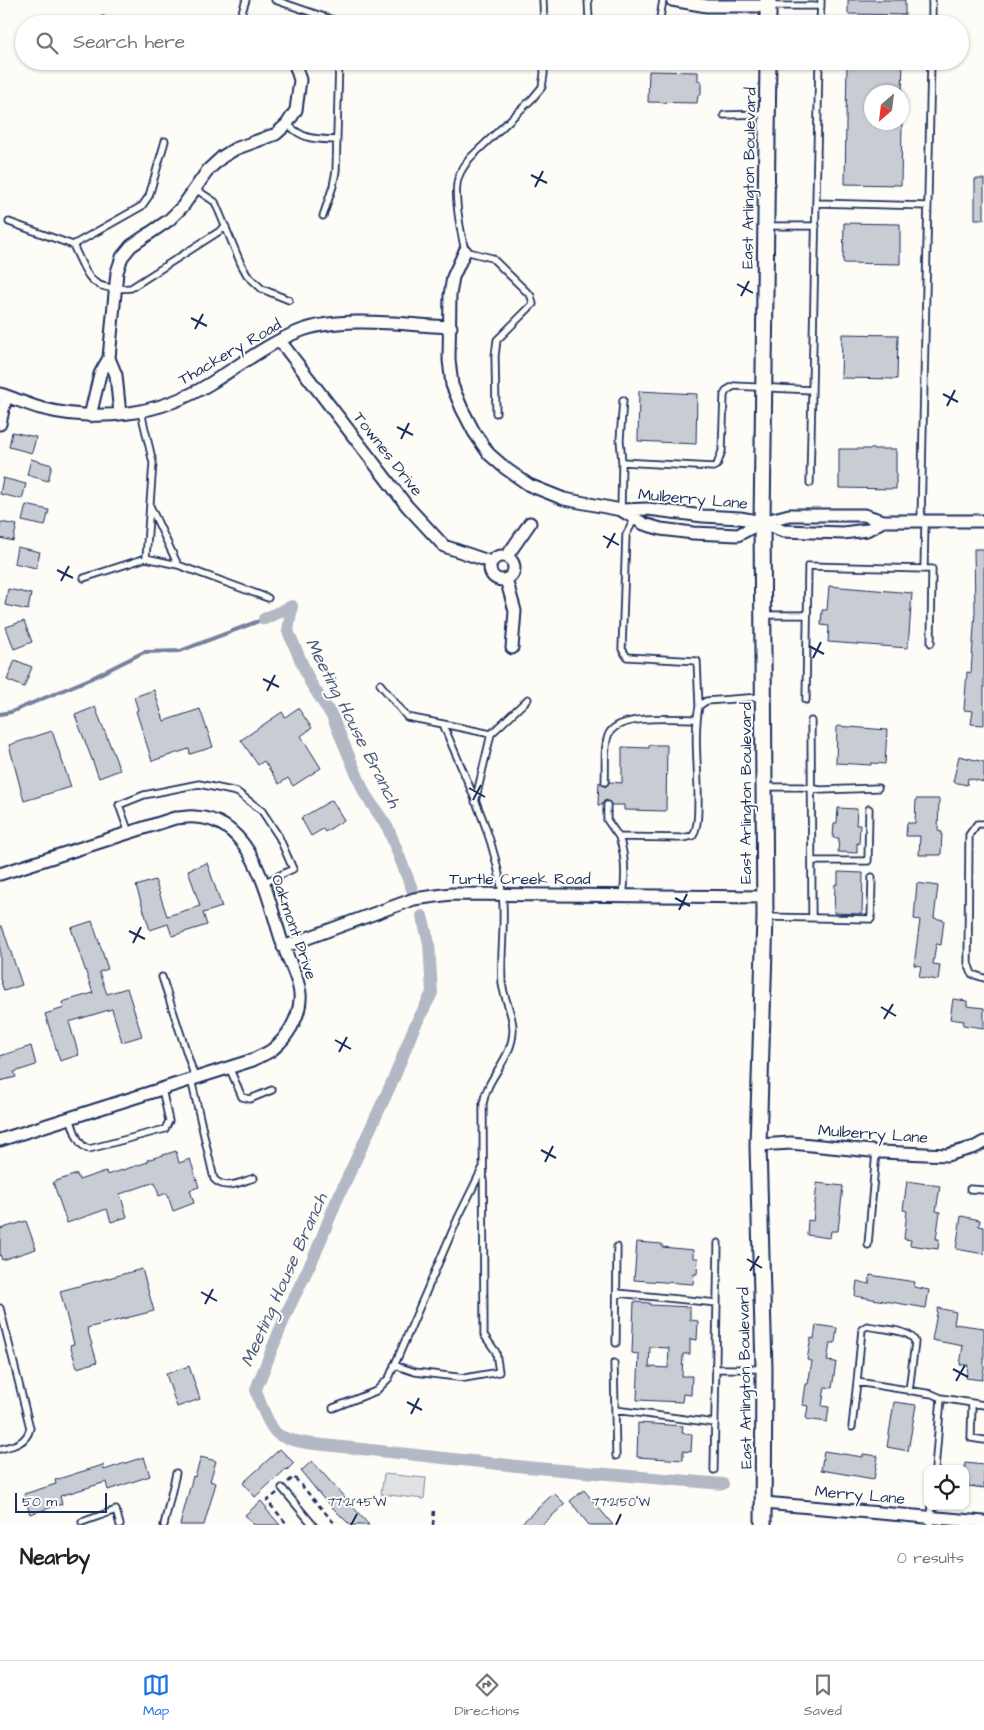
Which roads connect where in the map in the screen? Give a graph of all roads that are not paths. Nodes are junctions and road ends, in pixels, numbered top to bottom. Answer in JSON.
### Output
{"nodes":[{"id":1,"x":246,"y":0,"type":"edge"},
{"id":2,"x":275,"y":0,"type":"edge"},
{"id":3,"x":543,"y":0,"type":"edge"},
{"id":4,"x":588,"y":0,"type":"edge"},
{"id":5,"x":663,"y":0,"type":"edge"},
{"id":6,"x":672,"y":0,"type":"edge"},
{"id":7,"x":932,"y":0,"type":"edge"},
{"id":8,"x":768,"y":3,"type":"edge"},
{"id":9,"x":821,"y":3,"type":"edge"},
{"id":10,"x":241,"y":15,"type":"edge"},
{"id":11,"x":319,"y":15,"type":"edge"},
{"id":12,"x":544,"y":15,"type":"edge"},
{"id":13,"x":589,"y":15,"type":"edge"},
{"id":14,"x":660,"y":15,"type":"edge"},
{"id":15,"x":932,"y":15,"type":"edge"},
{"id":16,"x":297,"y":70,"type":"edge"},
{"id":17,"x":339,"y":70,"type":"edge"},
{"id":18,"x":544,"y":70,"type":"edge"},
{"id":19,"x":768,"y":70,"type":"edge"},
{"id":20,"x":819,"y":70,"type":"edge"},
{"id":21,"x":931,"y":70,"type":"edge"},
{"id":22,"x":767,"y":114,"type":"junction"},
{"id":23,"x":724,"y":115,"type":"dead end"},
{"id":24,"x":287,"y":124,"type":"junction"},
{"id":25,"x":337,"y":140,"type":"junction"},
{"id":26,"x":165,"y":141,"type":"dead end"},
{"id":27,"x":194,"y":188,"type":"junction"},
{"id":28,"x":816,"y":203,"type":"junction"},
{"id":29,"x":928,"y":206,"type":"junction"},
{"id":30,"x":323,"y":216,"type":"dead end"},
{"id":31,"x":9,"y":222,"type":"dead end"},
{"id":32,"x":766,"y":226,"type":"junction"},
{"id":33,"x":816,"y":226,"type":"junction"},
{"id":34,"x":226,"y":228,"type":"junction"},
{"id":35,"x":72,"y":245,"type":"junction"},
{"id":36,"x":465,"y":251,"type":"junction"},
{"id":37,"x":116,"y":289,"type":"junction"},
{"id":38,"x":289,"y":300,"type":"dead end"},
{"id":39,"x":451,"y":327,"type":"junction"},
{"id":40,"x":280,"y":341,"type":"junction"},
{"id":41,"x":109,"y":358,"type":"junction"},
{"id":42,"x":764,"y":388,"type":"junction"},
{"id":43,"x":812,"y":390,"type":"junction"},
{"id":44,"x":3,"y":395,"type":"edge"},
{"id":45,"x":623,"y":400,"type":"dead end"},
{"id":46,"x":141,"y":412,"type":"junction"},
{"id":47,"x":496,"y":413,"type":"dead end"},
{"id":48,"x":120,"y":414,"type":"junction"},
{"id":49,"x":90,"y":416,"type":"junction"},
{"id":50,"x":0,"y":424,"type":"edge"},
{"id":51,"x":622,"y":462,"type":"junction"},
{"id":52,"x":810,"y":483,"type":"dead end"},
{"id":53,"x":150,"y":506,"type":"junction"},
{"id":54,"x":621,"y":510,"type":"junction"},
{"id":55,"x":635,"y":518,"type":"junction"},
{"id":56,"x":882,"y":521,"type":"junction"},
{"id":57,"x":923,"y":521,"type":"junction"},
{"id":58,"x":984,"y":521,"type":"edge"},
{"id":59,"x":762,"y":522,"type":"junction"},
{"id":60,"x":530,"y":523,"type":"dead end"},
{"id":61,"x":507,"y":556,"type":"junction"},
{"id":62,"x":146,"y":558,"type":"junction"},
{"id":63,"x":490,"y":562,"type":"junction"},
{"id":64,"x":178,"y":565,"type":"junction"},
{"id":65,"x":924,"y":569,"type":"junction"},
{"id":66,"x":84,"y":578,"type":"dead end"},
{"id":67,"x":506,"y":579,"type":"junction"},
{"id":68,"x":268,"y":598,"type":"dead end"},
{"id":69,"x":763,"y":615,"type":"junction"},
{"id":70,"x":807,"y":615,"type":"junction"},
{"id":71,"x":931,"y":643,"type":"dead end"},
{"id":72,"x":512,"y":648,"type":"dead end"},
{"id":73,"x":380,"y":684,"type":"dead end"},
{"id":74,"x":763,"y":696,"type":"junction"},
{"id":75,"x":528,"y":699,"type":"dead end"},
{"id":76,"x":806,"y":700,"type":"dead end"},
{"id":77,"x":699,"y":706,"type":"junction"},
{"id":78,"x":697,"y":719,"type":"junction"},
{"id":79,"x":812,"y":721,"type":"dead end"},
{"id":80,"x":442,"y":724,"type":"junction"},
{"id":81,"x":491,"y":734,"type":"junction"},
{"id":82,"x":605,"y":782,"type":"dead end"},
{"id":83,"x":764,"y":788,"type":"junction"},
{"id":84,"x":811,"y":788,"type":"junction"},
{"id":85,"x":878,"y":788,"type":"dead end"},
{"id":86,"x":475,"y":802,"type":"junction"},
{"id":87,"x":607,"y":805,"type":"dead end"},
{"id":88,"x":869,"y":809,"type":"dead end"},
{"id":89,"x":984,"y":824,"type":"edge"},
{"id":90,"x":129,"y":833,"type":"junction"},
{"id":91,"x":619,"y":837,"type":"junction"},
{"id":92,"x":812,"y":861,"type":"junction"},
{"id":93,"x":0,"y":874,"type":"edge"},
{"id":94,"x":872,"y":877,"type":"dead end"},
{"id":95,"x":262,"y":883,"type":"junction"},
{"id":96,"x":502,"y":894,"type":"junction"},
{"id":97,"x":623,"y":896,"type":"junction"},
{"id":98,"x":765,"y":897,"type":"junction"},
{"id":99,"x":765,"y":917,"type":"junction"},
{"id":100,"x":812,"y":918,"type":"junction"},
{"id":101,"x":283,"y":946,"type":"junction"},
{"id":102,"x":162,"y":976,"type":"dead end"},
{"id":103,"x":984,"y":978,"type":"edge"},
{"id":104,"x":229,"y":1067,"type":"junction"},
{"id":105,"x":193,"y":1079,"type":"junction"},
{"id":106,"x":162,"y":1088,"type":"junction"},
{"id":107,"x":272,"y":1090,"type":"dead end"},
{"id":108,"x":70,"y":1118,"type":"junction"},
{"id":109,"x":0,"y":1140,"type":"edge"},
{"id":110,"x":984,"y":1142,"type":"edge"},
{"id":111,"x":758,"y":1145,"type":"junction"},
{"id":112,"x":876,"y":1152,"type":"junction"},
{"id":113,"x":483,"y":1168,"type":"junction"},
{"id":114,"x":254,"y":1178,"type":"dead end"},
{"id":115,"x":970,"y":1189,"type":"dead end"},
{"id":116,"x":984,"y":1190,"type":"edge"},
{"id":117,"x":718,"y":1243,"type":"dead end"},
{"id":118,"x":868,"y":1244,"type":"dead end"},
{"id":119,"x":617,"y":1248,"type":"dead end"},
{"id":120,"x":617,"y":1293,"type":"junction"},
{"id":121,"x":717,"y":1303,"type":"junction"},
{"id":122,"x":0,"y":1308,"type":"edge"},
{"id":123,"x":616,"y":1343,"type":"dead end"},
{"id":124,"x":614,"y":1363,"type":"dead end"},
{"id":125,"x":394,"y":1365,"type":"junction"},
{"id":126,"x":764,"y":1368,"type":"junction"},
{"id":127,"x":717,"y":1369,"type":"junction"},
{"id":128,"x":857,"y":1382,"type":"junction"},
{"id":129,"x":910,"y":1390,"type":"junction"},
{"id":130,"x":941,"y":1398,"type":"junction"},
{"id":131,"x":972,"y":1404,"type":"junction"},
{"id":132,"x":984,"y":1405,"type":"edge"},
{"id":133,"x":333,"y":1408,"type":"dead end"},
{"id":134,"x":615,"y":1410,"type":"junction"},
{"id":135,"x":715,"y":1423,"type":"junction"},
{"id":136,"x":852,"y":1427,"type":"dead end"},
{"id":137,"x":984,"y":1440,"type":"edge"},
{"id":138,"x":0,"y":1449,"type":"edge"},
{"id":139,"x":616,"y":1456,"type":"dead end"},
{"id":140,"x":935,"y":1465,"type":"edge"},
{"id":141,"x":714,"y":1470,"type":"dead end"},
{"id":142,"x":176,"y":1473,"type":"dead end"},
{"id":143,"x":282,"y":1488,"type":"dead end"},
{"id":144,"x":764,"y":1503,"type":"junction"},
{"id":145,"x":931,"y":1516,"type":"edge"},
{"id":146,"x":82,"y":1522,"type":"dead end"},
{"id":147,"x":984,"y":1522,"type":"edge"},
{"id":148,"x":120,"y":1525,"type":"edge"},
{"id":149,"x":164,"y":1525,"type":"edge"},
{"id":150,"x":313,"y":1525,"type":"edge"},
{"id":151,"x":762,"y":1525,"type":"edge"}],
"edges":[{"from":1,"to":10,"type":"lane"},
{"from":2,"to":11,"type":"lane"},
{"from":3,"to":12,"type":"lane"},
{"from":4,"to":13,"type":"lane"},
{"from":5,"to":14,"type":"lane"},
{"from":6,"to":8,"type":"street"},
{"from":7,"to":15,"type":"lane"},
{"from":8,"to":9,"type":"lane"},
{"from":16,"to":24,"type":"street"},
{"from":17,"to":25,"type":"lane"},
{"from":18,"to":36,"type":"lane"},
{"from":19,"to":22,"type":"main road","name":"East Arlington Boulevard"},
{"from":20,"to":28,"type":"lane"},
{"from":21,"to":29,"type":"lane"},
{"from":22,"to":23,"type":"lane"},
{"from":22,"to":32,"type":"main road","name":"East Arlington Boulevard"},
{"from":24,"to":25,"type":"lane"},
{"from":24,"to":27,"type":"street"},
{"from":25,"to":30,"type":"lane"},
{"from":26,"to":35,"type":"lane"},
{"from":27,"to":34,"type":"lane"},
{"from":27,"to":37,"type":"street"},
{"from":28,"to":29,"type":"lane"},
{"from":28,"to":33,"type":"lane"},
{"from":29,"to":57,"type":"lane"},
{"from":31,"to":35,"type":"lane"},
{"from":32,"to":33,"type":"lane"},
{"from":32,"to":42,"type":"main road","name":"East Arlington Boulevard"},
{"from":33,"to":43,"type":"lane"},
{"from":34,"to":37,"type":"lane"},
{"from":34,"to":38,"type":"lane"},
{"from":35,"to":37,"type":"lane"},
{"from":36,"to":39,"type":"street","name":"Mulberry Lane"},
{"from":36,"to":47,"type":"lane"},
{"from":37,"to":41,"type":"street"},
{"from":39,"to":40,"type":"street","name":"Thackery Road"},
{"from":39,"to":54,"type":"street","name":"Mulberry Lane"},
{"from":40,"to":46,"type":"street","name":"Thackery Road"},
{"from":40,"to":63,"type":"street","name":"Townes Drive"},
{"from":41,"to":48,"type":"street"},
{"from":41,"to":49,"type":"street"},
{"from":42,"to":43,"type":"lane"},
{"from":42,"to":51,"type":"lane"},
{"from":42,"to":59,"type":"main road","name":"East Arlington Boulevard"},
{"from":43,"to":52,"type":"lane"},
{"from":44,"to":49,"type":"street","name":"Thackery Road"},
{"from":44,"to":50,"type":"street"},
{"from":45,"to":51,"type":"lane"},
{"from":46,"to":48,"type":"street","name":"Thackery Road"},
{"from":46,"to":53,"type":"lane"},
{"from":48,"to":49,"type":"street","name":"Thackery Road"},
{"from":51,"to":54,"type":"lane"},
{"from":53,"to":62,"type":"lane"},
{"from":53,"to":64,"type":"lane"},
{"from":54,"to":55,"type":"street","name":"Mulberry Lane"},
{"from":54,"to":59,"type":"street","name":"Mulberry Lane"},
{"from":55,"to":59,"type":"street","name":"Mulberry Lane"},
{"from":55,"to":77,"type":"lane"},
{"from":56,"to":57,"type":"street","name":"Mulberry Lane"},
{"from":56,"to":59,"type":"street","name":"Mulberry Lane"},
{"from":56,"to":59,"type":"street","name":"Mulberry Lane"},
{"from":57,"to":58,"type":"street","name":"Mulberry Lane"},
{"from":57,"to":65,"type":"lane"},
{"from":59,"to":69,"type":"main road","name":"East Arlington Boulevard"},
{"from":60,"to":61,"type":"street"},
{"from":61,"to":63,"type":"street"},
{"from":61,"to":67,"type":"street"},
{"from":62,"to":64,"type":"lane"},
{"from":62,"to":66,"type":"lane"},
{"from":63,"to":67,"type":"street"},
{"from":64,"to":68,"type":"lane"},
{"from":65,"to":70,"type":"lane"},
{"from":65,"to":71,"type":"lane"},
{"from":67,"to":72,"type":"street"},
{"from":69,"to":70,"type":"lane"},
{"from":69,"to":74,"type":"main road","name":"East Arlington Boulevard"},
{"from":70,"to":76,"type":"lane"},
{"from":73,"to":80,"type":"lane"},
{"from":74,"to":77,"type":"lane"},
{"from":74,"to":83,"type":"main road","name":"East Arlington Boulevard"},
{"from":75,"to":81,"type":"lane"},
{"from":77,"to":78,"type":"lane"},
{"from":78,"to":82,"type":"lane"},
{"from":78,"to":91,"type":"lane"},
{"from":79,"to":84,"type":"lane"},
{"from":80,"to":81,"type":"lane"},
{"from":80,"to":86,"type":"lane"},
{"from":81,"to":86,"type":"lane"},
{"from":83,"to":84,"type":"lane"},
{"from":83,"to":98,"type":"main road","name":"East Arlington Boulevard"},
{"from":84,"to":85,"type":"lane"},
{"from":84,"to":92,"type":"lane"},
{"from":86,"to":96,"type":"lane"},
{"from":87,"to":91,"type":"lane"},
{"from":88,"to":92,"type":"lane"},
{"from":89,"to":103,"type":"lane"},
{"from":90,"to":93,"type":"street","name":"Oakmont Drive"},
{"from":90,"to":95,"type":"street","name":"Oakmont Drive"},
{"from":90,"to":95,"type":"lane"},
{"from":91,"to":97,"type":"lane"},
{"from":92,"to":100,"type":"lane"},
{"from":94,"to":100,"type":"lane"},
{"from":95,"to":101,"type":"street","name":"Oakmont Drive"},
{"from":96,"to":97,"type":"street","name":"Turtle Creek Road"},
{"from":96,"to":101,"type":"street","name":"Turtle Creek Road"},
{"from":96,"to":113,"type":"lane"},
{"from":97,"to":98,"type":"street","name":"Turtle Creek Road"},
{"from":98,"to":99,"type":"main road","name":"East Arlington Boulevard"},
{"from":99,"to":100,"type":"lane"},
{"from":99,"to":111,"type":"main road","name":"East Arlington Boulevard"},
{"from":101,"to":104,"type":"street","name":"Oakmont Drive"},
{"from":102,"to":105,"type":"lane"},
{"from":104,"to":105,"type":"street","name":"Oakmont Drive"},
{"from":104,"to":107,"type":"lane"},
{"from":105,"to":106,"type":"street","name":"Oakmont Drive"},
{"from":105,"to":114,"type":"lane"},
{"from":106,"to":108,"type":"street","name":"Oakmont Drive"},
{"from":106,"to":108,"type":"lane"},
{"from":108,"to":109,"type":"street","name":"Oakmont Drive"},
{"from":110,"to":112,"type":"street","name":"Mulberry Lane"},
{"from":111,"to":112,"type":"street","name":"Mulberry Lane"},
{"from":111,"to":126,"type":"main road","name":"East Arlington Boulevard"},
{"from":112,"to":118,"type":"lane"},
{"from":113,"to":125,"type":"lane"},
{"from":113,"to":125,"type":"lane"},
{"from":115,"to":116,"type":"lane"},
{"from":117,"to":121,"type":"lane"},
{"from":119,"to":120,"type":"lane"},
{"from":120,"to":121,"type":"lane"},
{"from":120,"to":123,"type":"lane"},
{"from":121,"to":127,"type":"lane"},
{"from":122,"to":138,"type":"lane"},
{"from":124,"to":134,"type":"lane"},
{"from":125,"to":133,"type":"lane"},
{"from":126,"to":127,"type":"lane"},
{"from":126,"to":144,"type":"main road","name":"East Arlington Boulevard"},
{"from":127,"to":135,"type":"lane"},
{"from":128,"to":129,"type":"lane"},
{"from":128,"to":129,"type":"lane"},
{"from":128,"to":136,"type":"lane"},
{"from":129,"to":130,"type":"lane"},
{"from":130,"to":131,"type":"lane"},
{"from":130,"to":140,"type":"lane"},
{"from":131,"to":132,"type":"lane"},
{"from":131,"to":137,"type":"lane"},
{"from":134,"to":135,"type":"lane"},
{"from":134,"to":139,"type":"lane"},
{"from":135,"to":141,"type":"lane"},
{"from":142,"to":149,"type":"lane"},
{"from":143,"to":150,"type":"lane"},
{"from":144,"to":145,"type":"street","name":"Merry Lane"},
{"from":144,"to":151,"type":"main road","name":"East Arlington Boulevard"},
{"from":145,"to":147,"type":"street","name":"Merry Lane"},
{"from":146,"to":148,"type":"lane"}]}
